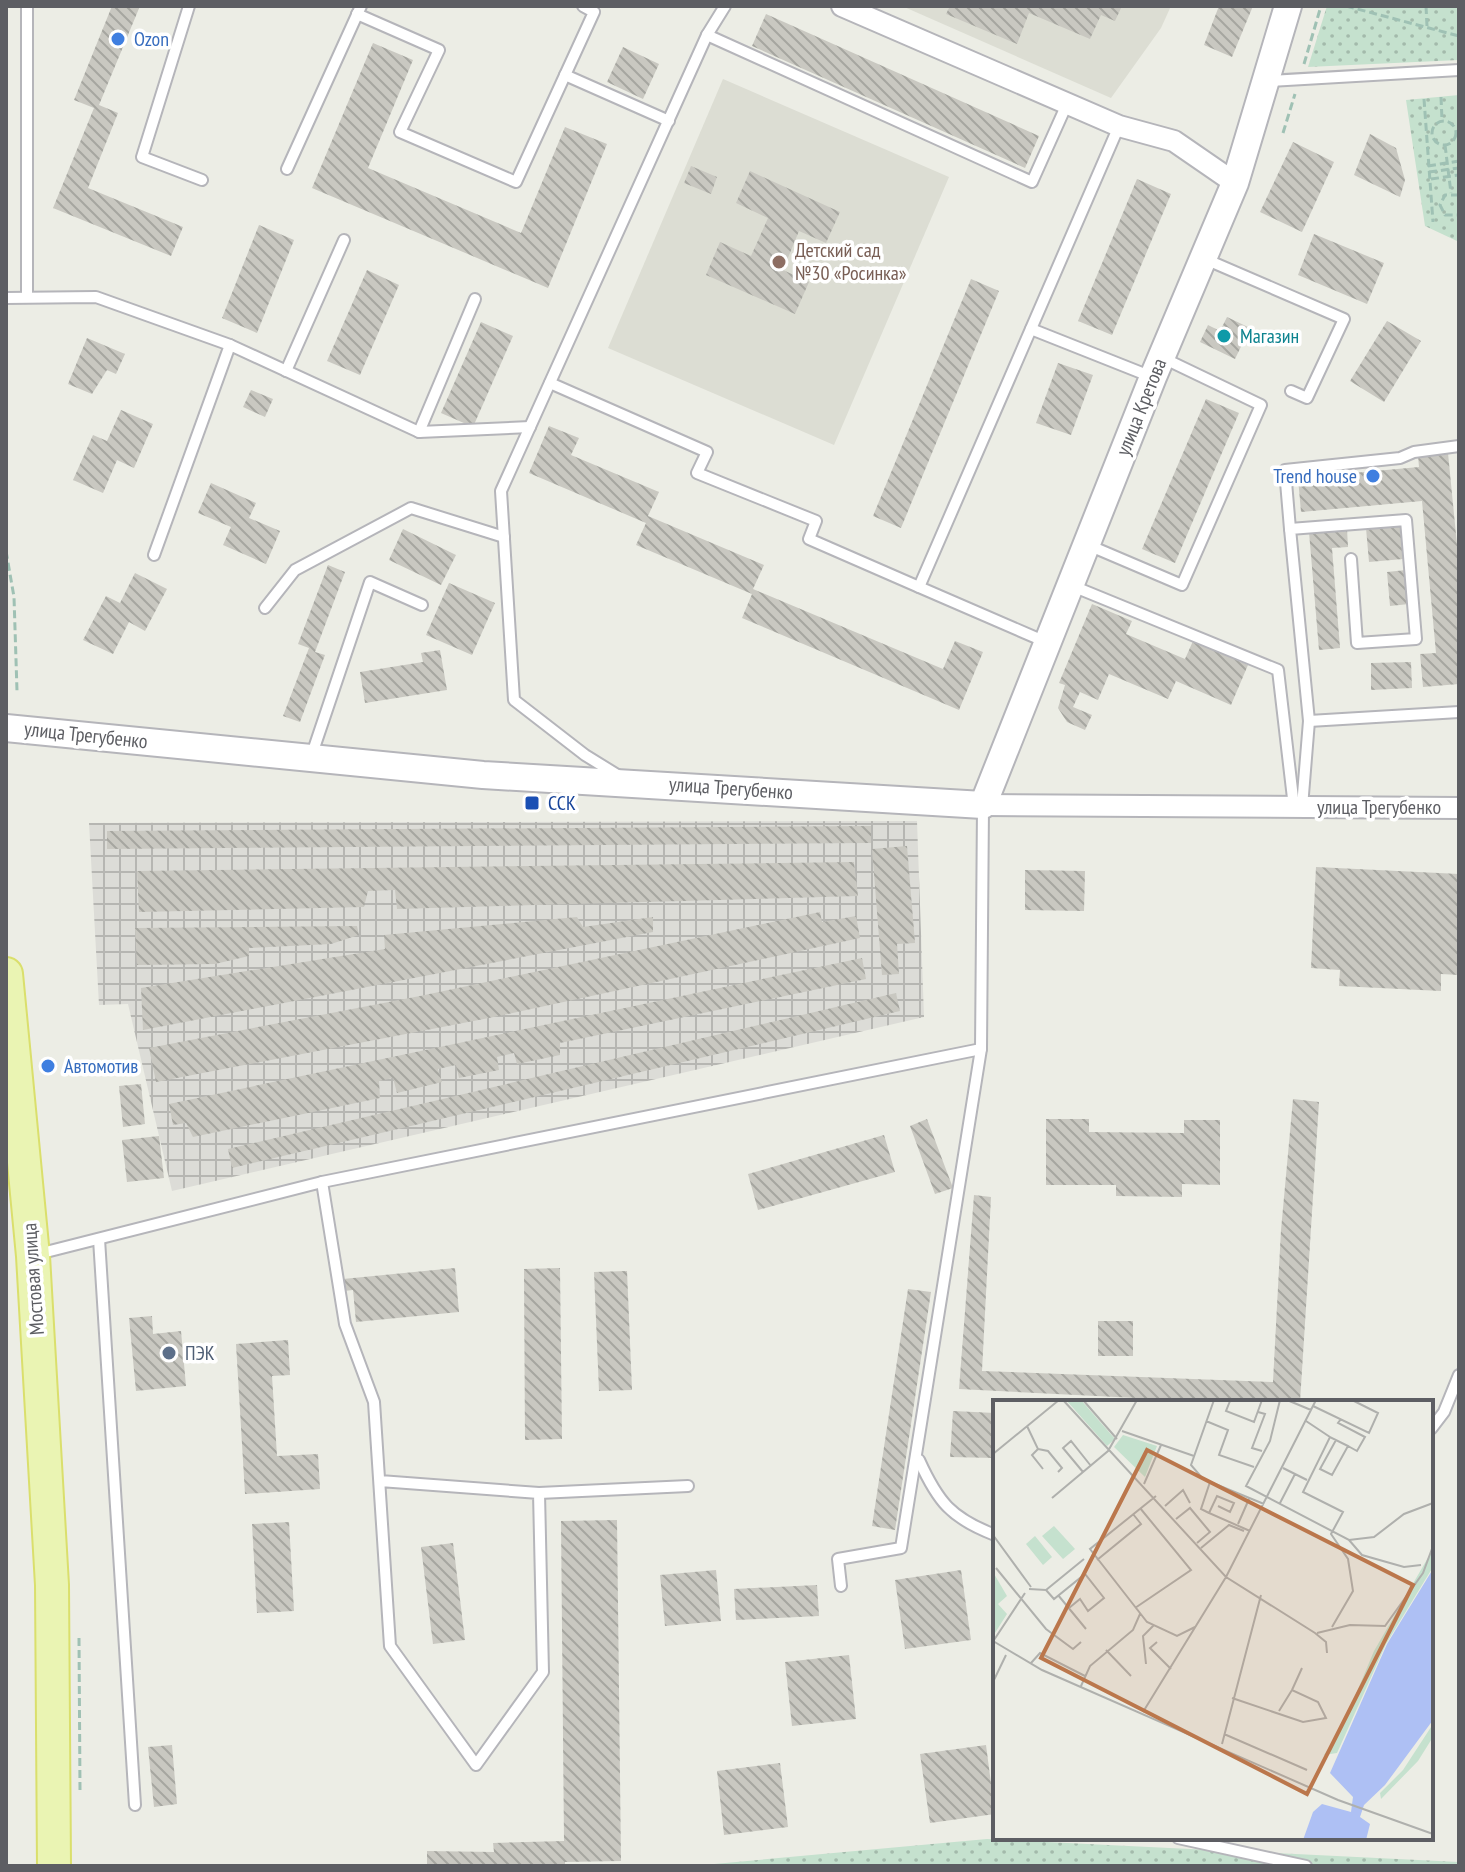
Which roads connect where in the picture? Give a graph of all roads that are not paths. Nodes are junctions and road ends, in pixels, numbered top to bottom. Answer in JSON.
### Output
{"nodes":[{"id":1,"x":27,"y":6,"type":"edge"},
{"id":2,"x":189,"y":6,"type":"edge"},
{"id":3,"x":583,"y":6,"type":"edge"},
{"id":4,"x":725,"y":6,"type":"edge"},
{"id":5,"x":842,"y":6,"type":"edge"},
{"id":6,"x":1288,"y":6,"type":"edge"},
{"id":7,"x":359,"y":10,"type":"edge"},
{"id":8,"x":707,"y":35,"type":"junction"},
{"id":9,"x":1459,"y":70,"type":"edge"},
{"id":10,"x":565,"y":75,"type":"junction"},
{"id":11,"x":1268,"y":81,"type":"junction"},
{"id":12,"x":1067,"y":104,"type":"junction"},
{"id":13,"x":669,"y":121,"type":"junction"},
{"id":14,"x":1119,"y":126,"type":"junction"},
{"id":15,"x":287,"y":169,"type":"dead end"},
{"id":16,"x":202,"y":180,"type":"dead end"},
{"id":17,"x":1235,"y":183,"type":"junction"},
{"id":18,"x":344,"y":240,"type":"dead end"},
{"id":19,"x":1203,"y":258,"type":"junction"},
{"id":20,"x":27,"y":296,"type":"junction"},
{"id":21,"x":6,"y":298,"type":"edge"},
{"id":22,"x":475,"y":299,"type":"dead end"},
{"id":23,"x":1031,"y":329,"type":"junction"},
{"id":24,"x":230,"y":345,"type":"junction"},
{"id":25,"x":1157,"y":367,"type":"junction"},
{"id":26,"x":286,"y":371,"type":"junction"},
{"id":27,"x":550,"y":383,"type":"junction"},
{"id":28,"x":1291,"y":391,"type":"dead end"},
{"id":29,"x":530,"y":427,"type":"junction"},
{"id":30,"x":419,"y":432,"type":"junction"},
{"id":31,"x":1459,"y":446,"type":"edge"},
{"id":32,"x":1290,"y":529,"type":"junction"},
{"id":33,"x":504,"y":537,"type":"junction"},
{"id":34,"x":1086,"y":544,"type":"junction"},
{"id":35,"x":154,"y":555,"type":"dead end"},
{"id":36,"x":1351,"y":559,"type":"dead end"},
{"id":37,"x":1070,"y":585,"type":"junction"},
{"id":38,"x":919,"y":587,"type":"junction"},
{"id":39,"x":422,"y":605,"type":"dead end"},
{"id":40,"x":265,"y":608,"type":"dead end"},
{"id":41,"x":1047,"y":642,"type":"junction"},
{"id":42,"x":1459,"y":712,"type":"edge"},
{"id":43,"x":1309,"y":721,"type":"junction"},
{"id":44,"x":6,"y":728,"type":"edge"},
{"id":45,"x":311,"y":759,"type":"junction"},
{"id":46,"x":628,"y":781,"type":"junction"},
{"id":47,"x":983,"y":805,"type":"junction"},
{"id":48,"x":1298,"y":807,"type":"junction"},
{"id":49,"x":1459,"y":808,"type":"edge"},
{"id":50,"x":6,"y":974,"type":"edge"},
{"id":51,"x":981,"y":1049,"type":"junction"},
{"id":52,"x":322,"y":1182,"type":"junction"},
{"id":53,"x":99,"y":1239,"type":"junction"},
{"id":54,"x":33,"y":1256,"type":"junction"},
{"id":55,"x":1459,"y":1375,"type":"edge"},
{"id":56,"x":1433,"y":1426,"type":"edge"},
{"id":57,"x":919,"y":1458,"type":"junction"},
{"id":58,"x":380,"y":1481,"type":"junction"},
{"id":59,"x":688,"y":1486,"type":"dead end"},
{"id":60,"x":539,"y":1493,"type":"junction"},
{"id":61,"x":993,"y":1534,"type":"edge"},
{"id":62,"x":841,"y":1586,"type":"dead end"},
{"id":63,"x":135,"y":1805,"type":"dead end"},
{"id":64,"x":1187,"y":1840,"type":"edge"},
{"id":65,"x":54,"y":1866,"type":"edge"},
{"id":66,"x":1306,"y":1866,"type":"edge"}],
"edges":[{"from":1,"to":20,"type":"lane"},
{"from":2,"to":16,"type":"lane"},
{"from":3,"to":10,"type":"lane"},
{"from":4,"to":8,"type":"lane"},
{"from":5,"to":12,"type":"street"},
{"from":6,"to":11,"type":"street","name":"улица Кретова"},
{"from":7,"to":10,"type":"lane"},
{"from":7,"to":15,"type":"lane"},
{"from":8,"to":12,"type":"lane"},
{"from":8,"to":13,"type":"lane"},
{"from":9,"to":11,"type":"lane"},
{"from":10,"to":13,"type":"lane"},
{"from":11,"to":17,"type":"street","name":"улица Кретова"},
{"from":12,"to":14,"type":"street"},
{"from":13,"to":27,"type":"lane"},
{"from":14,"to":17,"type":"street"},
{"from":14,"to":23,"type":"lane"},
{"from":17,"to":19,"type":"street","name":"улица Кретова"},
{"from":18,"to":26,"type":"lane"},
{"from":19,"to":25,"type":"street","name":"улица Кретова"},
{"from":19,"to":28,"type":"lane"},
{"from":20,"to":21,"type":"lane"},
{"from":20,"to":24,"type":"lane"},
{"from":22,"to":30,"type":"lane"},
{"from":23,"to":25,"type":"lane"},
{"from":23,"to":38,"type":"lane"},
{"from":24,"to":26,"type":"lane"},
{"from":24,"to":35,"type":"lane"},
{"from":25,"to":34,"type":"street","name":"улица Кретова"},
{"from":25,"to":34,"type":"lane"},
{"from":26,"to":30,"type":"lane"},
{"from":27,"to":29,"type":"lane"},
{"from":27,"to":38,"type":"lane"},
{"from":29,"to":30,"type":"lane"},
{"from":29,"to":33,"type":"lane"},
{"from":31,"to":32,"type":"lane"},
{"from":32,"to":36,"type":"lane"},
{"from":32,"to":43,"type":"lane"},
{"from":33,"to":40,"type":"lane"},
{"from":33,"to":46,"type":"lane"},
{"from":34,"to":37,"type":"street","name":"улица Кретова"},
{"from":37,"to":41,"type":"street","name":"улица Кретова"},
{"from":37,"to":48,"type":"lane"},
{"from":38,"to":41,"type":"lane"},
{"from":39,"to":45,"type":"lane"},
{"from":41,"to":47,"type":"street","name":"улица Кретова"},
{"from":42,"to":43,"type":"lane"},
{"from":43,"to":48,"type":"lane"},
{"from":44,"to":45,"type":"street","name":"улица Трегубенко"},
{"from":45,"to":46,"type":"street","name":"улица Трегубенко"},
{"from":46,"to":47,"type":"street","name":"улица Трегубенко"},
{"from":47,"to":48,"type":"street","name":"улица Трегубенко"},
{"from":47,"to":51,"type":"lane"},
{"from":48,"to":49,"type":"street","name":"улица Трегубенко"},
{"from":50,"to":54,"type":"main road","name":"Мостовая улица"},
{"from":51,"to":52,"type":"lane"},
{"from":51,"to":57,"type":"lane"},
{"from":52,"to":53,"type":"lane"},
{"from":52,"to":58,"type":"lane"},
{"from":53,"to":54,"type":"lane"},
{"from":53,"to":63,"type":"lane"},
{"from":54,"to":65,"type":"main road","name":"Мостовая улица"},
{"from":55,"to":56,"type":"lane"},
{"from":57,"to":61,"type":"lane"},
{"from":57,"to":62,"type":"lane"},
{"from":58,"to":60,"type":"lane"},
{"from":58,"to":60,"type":"lane"},
{"from":59,"to":60,"type":"lane"},
{"from":64,"to":66,"type":"lane"}]}
